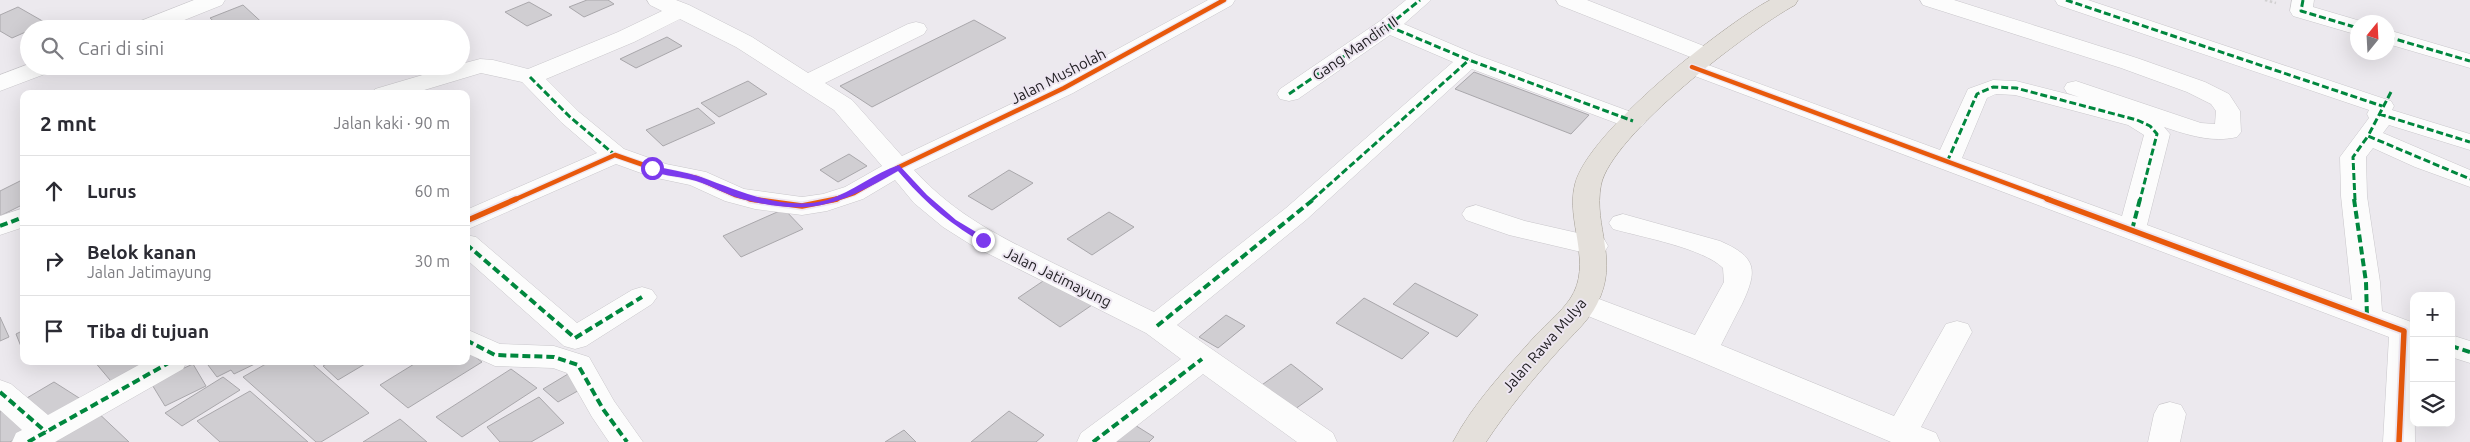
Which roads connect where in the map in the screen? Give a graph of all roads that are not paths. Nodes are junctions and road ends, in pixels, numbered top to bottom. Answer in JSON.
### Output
{"nodes":[{"id":1,"x":214,"y":0,"type":"edge"},
{"id":2,"x":658,"y":0,"type":"edge"},
{"id":3,"x":1224,"y":0,"type":"edge"},
{"id":4,"x":1420,"y":0,"type":"edge"},
{"id":5,"x":1567,"y":0,"type":"edge"},
{"id":6,"x":1787,"y":0,"type":"edge"},
{"id":7,"x":1931,"y":0,"type":"edge"},
{"id":8,"x":2066,"y":0,"type":"edge"},
{"id":9,"x":2303,"y":0,"type":"edge"},
{"id":10,"x":681,"y":10,"type":"junction"},
{"id":11,"x":164,"y":20,"type":"edge"},
{"id":12,"x":1388,"y":26,"type":"junction"},
{"id":13,"x":2350,"y":26,"type":"edge"},
{"id":14,"x":916,"y":29,"type":"dead end"},
{"id":15,"x":2395,"y":39,"type":"edge"},
{"id":16,"x":1469,"y":60,"type":"junction"},
{"id":17,"x":1699,"y":61,"type":"junction"},
{"id":18,"x":2470,"y":61,"type":"edge"},
{"id":19,"x":470,"y":69,"type":"edge"},
{"id":20,"x":22,"y":75,"type":"edge"},
{"id":21,"x":449,"y":75,"type":"edge"},
{"id":22,"x":530,"y":77,"type":"junction"},
{"id":23,"x":806,"y":83,"type":"junction"},
{"id":24,"x":0,"y":84,"type":"edge"},
{"id":25,"x":2076,"y":88,"type":"dead end"},
{"id":26,"x":398,"y":90,"type":"edge"},
{"id":27,"x":1289,"y":94,"type":"dead end"},
{"id":28,"x":2380,"y":112,"type":"junction"},
{"id":29,"x":1634,"y":121,"type":"junction"},
{"id":30,"x":2470,"y":142,"type":"edge"},
{"id":31,"x":615,"y":155,"type":"junction"},
{"id":32,"x":1947,"y":162,"type":"junction"},
{"id":33,"x":899,"y":167,"type":"junction"},
{"id":34,"x":2470,"y":178,"type":"edge"},
{"id":35,"x":1476,"y":214,"type":"dead end"},
{"id":36,"x":20,"y":219,"type":"edge"},
{"id":37,"x":470,"y":219,"type":"edge"},
{"id":38,"x":1623,"y":224,"type":"dead end"},
{"id":39,"x":0,"y":226,"type":"edge"},
{"id":40,"x":2132,"y":230,"type":"junction"},
{"id":41,"x":1594,"y":246,"type":"junction"},
{"id":42,"x":470,"y":247,"type":"edge"},
{"id":43,"x":642,"y":297,"type":"dead end"},
{"id":44,"x":1583,"y":303,"type":"junction"},
{"id":45,"x":2366,"y":317,"type":"junction"},
{"id":46,"x":1157,"y":326,"type":"junction"},
{"id":47,"x":1957,"y":332,"type":"dead end"},
{"id":48,"x":2409,"y":333,"type":"edge"},
{"id":49,"x":470,"y":342,"type":"edge"},
{"id":50,"x":2455,"y":347,"type":"edge"},
{"id":51,"x":1703,"y":350,"type":"junction"},
{"id":52,"x":2470,"y":352,"type":"edge"},
{"id":53,"x":1202,"y":359,"type":"junction"},
{"id":54,"x":165,"y":365,"type":"edge"},
{"id":55,"x":0,"y":392,"type":"edge"},
{"id":56,"x":37,"y":437,"type":"edge"},
{"id":57,"x":1913,"y":437,"type":"edge"},
{"id":58,"x":627,"y":442,"type":"edge"},
{"id":59,"x":1093,"y":442,"type":"edge"},
{"id":60,"x":1321,"y":442,"type":"edge"},
{"id":61,"x":1469,"y":442,"type":"edge"},
{"id":62,"x":2400,"y":442,"type":"edge"}],
"edges":[{"from":1,"to":11,"type":"street"},
{"from":2,"to":10,"type":"street","name":"Jalan Jatimayung"},
{"from":3,"to":33,"type":"street","name":"Jalan Musholah"},
{"from":4,"to":12,"type":"street","name":"Gang Mandiri II"},
{"from":5,"to":17,"type":"street"},
{"from":6,"to":17,"type":"main road","name":"Jalan Rawa Mulya"},
{"from":7,"to":25,"type":"street"},
{"from":8,"to":28,"type":"street"},
{"from":9,"to":13,"type":"street"},
{"from":10,"to":22,"type":"street"},
{"from":10,"to":23,"type":"street","name":"Jalan Jatimayung"},
{"from":12,"to":16,"type":"street"},
{"from":12,"to":27,"type":"street","name":"Gang Mandiri II"},
{"from":14,"to":23,"type":"street"},
{"from":15,"to":18,"type":"street"},
{"from":16,"to":29,"type":"street"},
{"from":16,"to":46,"type":"street"},
{"from":17,"to":29,"type":"main road","name":"Jalan Rawa Mulya"},
{"from":17,"to":32,"type":"street"},
{"from":19,"to":22,"type":"street"},
{"from":20,"to":24,"type":"street"},
{"from":21,"to":26,"type":"street"},
{"from":22,"to":31,"type":"street"},
{"from":23,"to":33,"type":"street","name":"Jalan Jatimayung"},
{"from":28,"to":30,"type":"street"},
{"from":28,"to":34,"type":"street"},
{"from":28,"to":45,"type":"street"},
{"from":29,"to":41,"type":"main road","name":"Jalan Rawa Mulya"},
{"from":31,"to":33,"type":"street","name":"Jalan Musholah"},
{"from":31,"to":37,"type":"street"},
{"from":32,"to":40,"type":"street"},
{"from":32,"to":40,"type":"street"},
{"from":33,"to":46,"type":"street","name":"Jalan Jatimayung"},
{"from":35,"to":41,"type":"street"},
{"from":36,"to":39,"type":"street"},
{"from":38,"to":51,"type":"street"},
{"from":40,"to":45,"type":"street"},
{"from":41,"to":44,"type":"main road","name":"Jalan Rawa Mulya"},
{"from":42,"to":43,"type":"street"},
{"from":44,"to":51,"type":"street"},
{"from":44,"to":61,"type":"main road","name":"Jalan Rawa Mulya"},
{"from":45,"to":48,"type":"street"},
{"from":46,"to":53,"type":"street","name":"Jalan Jatimayung"},
{"from":47,"to":57,"type":"street"},
{"from":48,"to":62,"type":"street"},
{"from":49,"to":58,"type":"street"},
{"from":50,"to":52,"type":"street"},
{"from":51,"to":57,"type":"street"},
{"from":53,"to":59,"type":"street"},
{"from":53,"to":60,"type":"street","name":"Jalan Jatimayung"},
{"from":54,"to":56,"type":"street"},
{"from":55,"to":56,"type":"street"}]}
